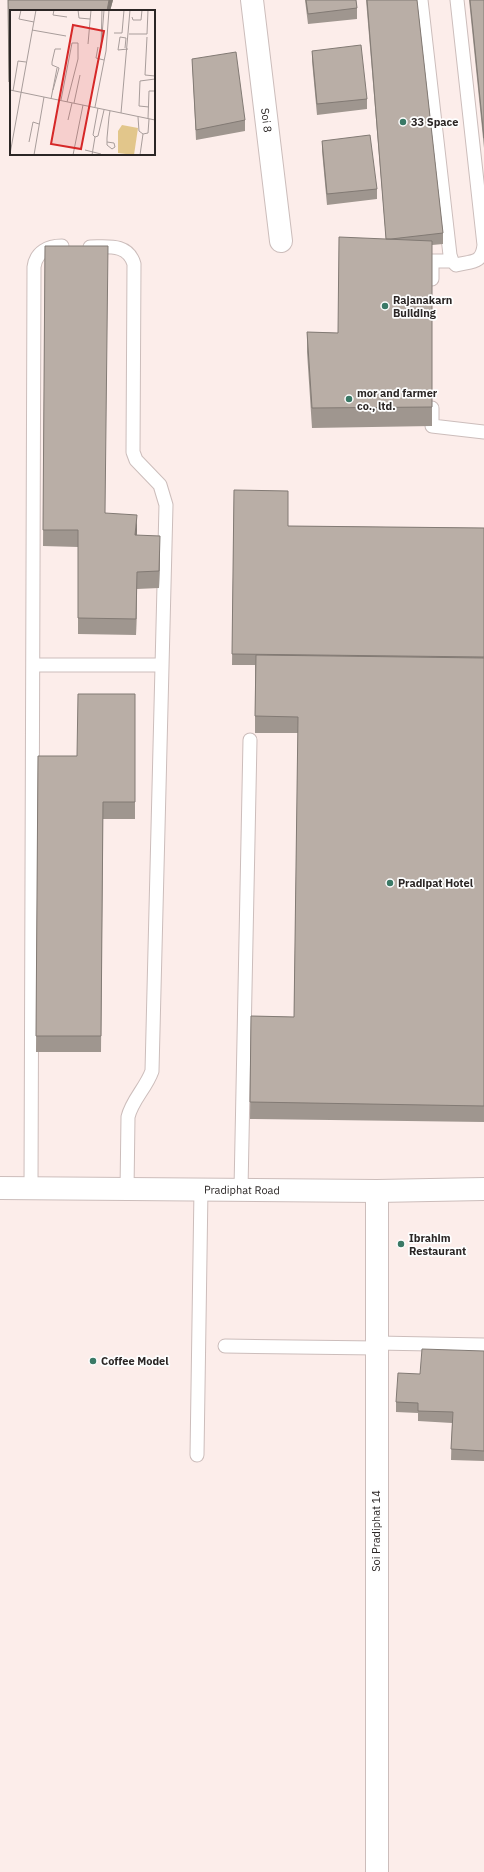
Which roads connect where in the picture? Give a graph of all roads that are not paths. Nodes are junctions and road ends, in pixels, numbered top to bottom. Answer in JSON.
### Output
{"nodes":[{"id":1,"x":252,"y":0,"type":"edge"},
{"id":2,"x":421,"y":0,"type":"edge"},
{"id":3,"x":457,"y":0,"type":"edge"},
{"id":4,"x":281,"y":241,"type":"dead end"},
{"id":5,"x":452,"y":261,"type":"junction"},
{"id":6,"x":432,"y":292,"type":"edge"},
{"id":7,"x":432,"y":395,"type":"edge"},
{"id":8,"x":484,"y":432,"type":"edge"},
{"id":9,"x":33,"y":665,"type":"junction"},
{"id":10,"x":162,"y":665,"type":"junction"},
{"id":11,"x":250,"y":740,"type":"dead end"},
{"id":12,"x":0,"y":1188,"type":"edge"},
{"id":13,"x":31,"y":1189,"type":"junction"},
{"id":14,"x":201,"y":1189,"type":"junction"},
{"id":15,"x":241,"y":1189,"type":"junction"},
{"id":16,"x":484,"y":1189,"type":"edge"},
{"id":17,"x":127,"y":1190,"type":"junction"},
{"id":18,"x":376,"y":1191,"type":"junction"},
{"id":19,"x":377,"y":1345,"type":"junction"},
{"id":20,"x":484,"y":1345,"type":"edge"},
{"id":21,"x":225,"y":1346,"type":"dead end"},
{"id":22,"x":197,"y":1455,"type":"dead end"},
{"id":23,"x":377,"y":1872,"type":"edge"}],
"edges":[{"from":1,"to":4,"type":"street","name":"Soi 8"},
{"from":2,"to":5,"type":"lane"},
{"from":3,"to":5,"type":"lane"},
{"from":5,"to":6,"type":"lane"},
{"from":7,"to":8,"type":"lane"},
{"from":9,"to":10,"type":"lane"},
{"from":9,"to":10,"type":"lane"},
{"from":9,"to":13,"type":"lane"},
{"from":10,"to":17,"type":"lane"},
{"from":11,"to":15,"type":"lane"},
{"from":12,"to":13,"type":"street","name":"Pradiphat Road"},
{"from":13,"to":17,"type":"street","name":"Pradiphat Road"},
{"from":14,"to":15,"type":"street","name":"Pradiphat Road"},
{"from":14,"to":17,"type":"street","name":"Pradiphat Road"},
{"from":14,"to":22,"type":"lane"},
{"from":15,"to":18,"type":"street","name":"Pradiphat Road"},
{"from":16,"to":18,"type":"street","name":"Pradiphat Road"},
{"from":18,"to":19,"type":"street","name":"Soi Pradiphat 14"},
{"from":19,"to":20,"type":"lane"},
{"from":19,"to":21,"type":"lane"},
{"from":19,"to":23,"type":"street","name":"Soi Pradiphat 14"}]}
